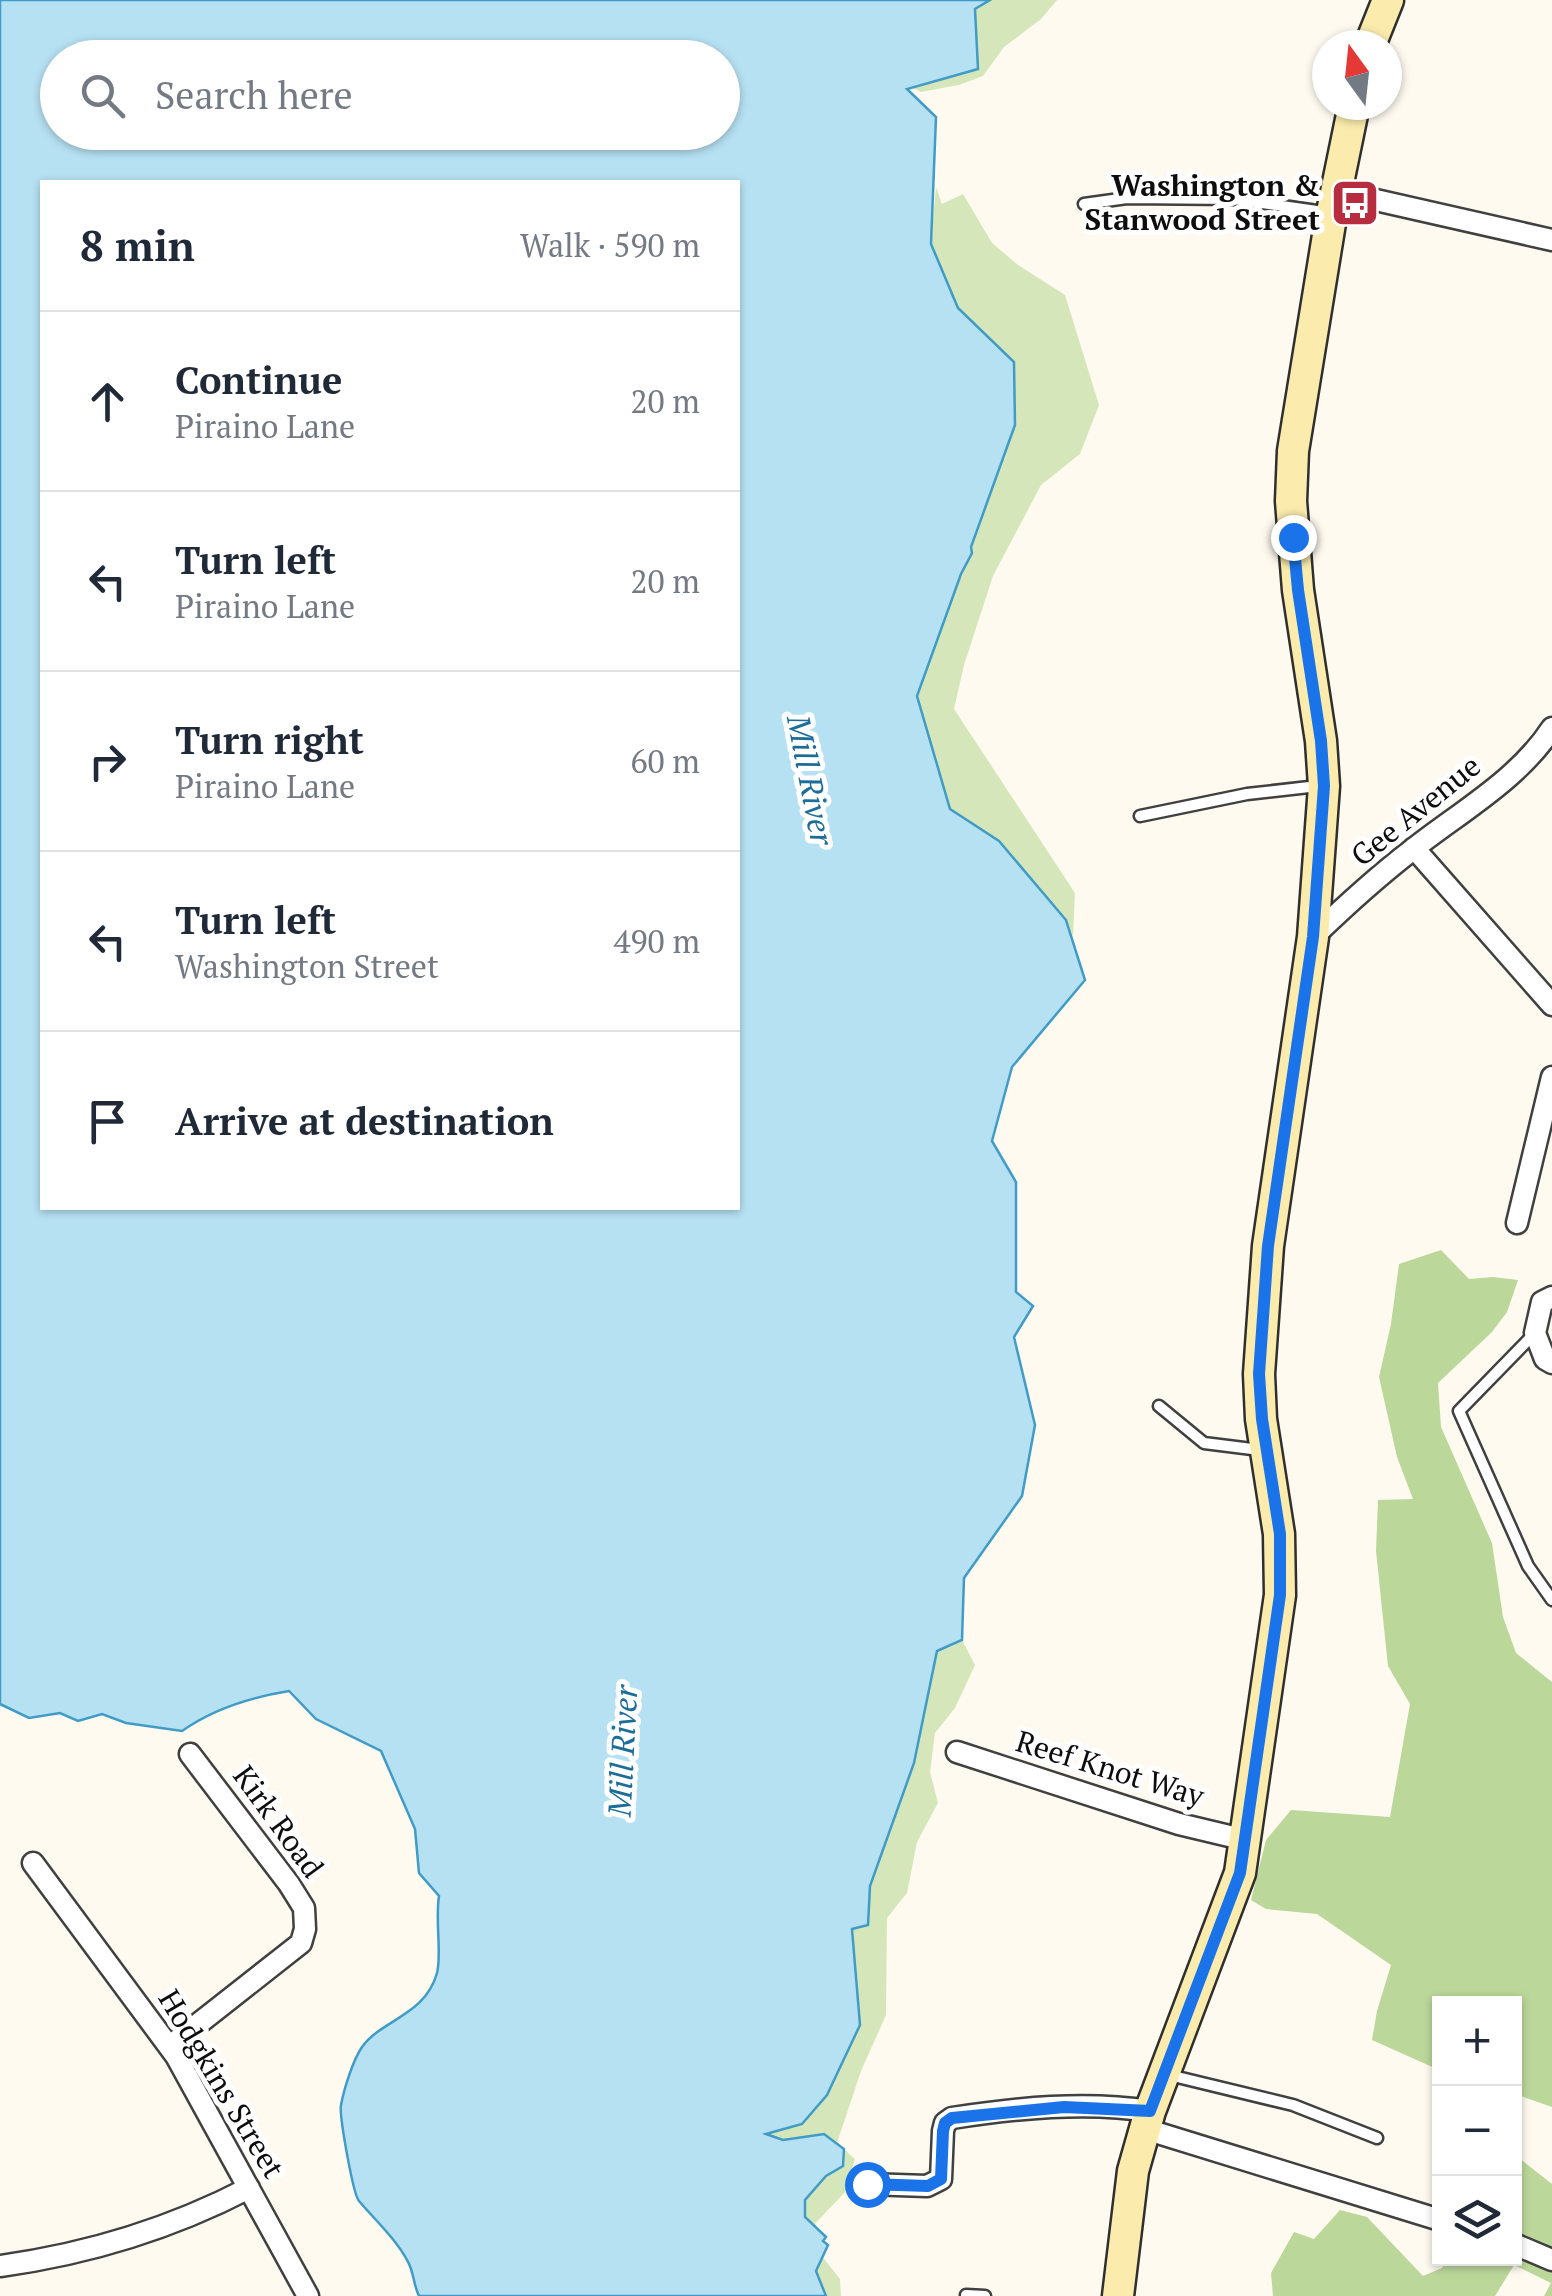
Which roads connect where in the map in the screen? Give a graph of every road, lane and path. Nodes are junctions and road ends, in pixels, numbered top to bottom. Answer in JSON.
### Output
{"nodes":[{"id":1,"x":1388,"y":0,"type":"edge"},
{"id":2,"x":1376,"y":30,"type":"edge"},
{"id":3,"x":1351,"y":120,"type":"edge"},
{"id":4,"x":1334,"y":202,"type":"junction"},
{"id":5,"x":1084,"y":204,"type":"dead end"},
{"id":6,"x":1552,"y":240,"type":"edge"},
{"id":7,"x":1552,"y":728,"type":"edge"},
{"id":8,"x":1324,"y":786,"type":"junction"},
{"id":9,"x":1140,"y":816,"type":"dead end"},
{"id":10,"x":1414,"y":848,"type":"junction"},
{"id":11,"x":1313,"y":937,"type":"junction"},
{"id":12,"x":1552,"y":1005,"type":"edge"},
{"id":13,"x":1552,"y":1077,"type":"edge"},
{"id":14,"x":1518,"y":1223,"type":"dead end"},
{"id":15,"x":1552,"y":1297,"type":"edge"},
{"id":16,"x":1534,"y":1333,"type":"junction"},
{"id":17,"x":1552,"y":1362,"type":"edge"},
{"id":18,"x":1159,"y":1406,"type":"dead end"},
{"id":19,"x":1266,"y":1451,"type":"junction"},
{"id":20,"x":1552,"y":1600,"type":"edge"},
{"id":21,"x":958,"y":1752,"type":"dead end"},
{"id":22,"x":190,"y":1754,"type":"dead end"},
{"id":23,"x":1246,"y":1840,"type":"junction"},
{"id":24,"x":33,"y":1863,"type":"dead end"},
{"id":25,"x":170,"y":2046,"type":"junction"},
{"id":26,"x":1163,"y":2074,"type":"junction"},
{"id":27,"x":1147,"y":2120,"type":"junction"},
{"id":28,"x":1377,"y":2138,"type":"dead end"},
{"id":29,"x":867,"y":2184,"type":"dead end"},
{"id":30,"x":249,"y":2188,"type":"junction"},
{"id":31,"x":1432,"y":2217,"type":"edge"},
{"id":32,"x":1522,"y":2247,"type":"edge"},
{"id":33,"x":1552,"y":2260,"type":"edge"},
{"id":34,"x":0,"y":2266,"type":"edge"},
{"id":35,"x":966,"y":2295,"type":"edge"},
{"id":36,"x":308,"y":2296,"type":"edge"},
{"id":37,"x":985,"y":2296,"type":"edge"},
{"id":38,"x":1118,"y":2296,"type":"edge"}],
"edges":[{"from":1,"to":2,"type":"main road"},
{"from":3,"to":4,"type":"main road"},
{"from":4,"to":5,"type":"lane"},
{"from":4,"to":6,"type":"street"},
{"from":4,"to":8,"type":"main road"},
{"from":7,"to":10,"type":"street","name":"Gee Avenue"},
{"from":8,"to":9,"type":"lane"},
{"from":8,"to":11,"type":"main road"},
{"from":10,"to":11,"type":"street","name":"Gee Avenue"},
{"from":10,"to":12,"type":"street"},
{"from":11,"to":19,"type":"main road"},
{"from":13,"to":14,"type":"street"},
{"from":15,"to":16,"type":"street"},
{"from":16,"to":17,"type":"street"},
{"from":16,"to":20,"type":"lane"},
{"from":18,"to":19,"type":"lane"},
{"from":19,"to":23,"type":"main road"},
{"from":21,"to":23,"type":"street","name":"Reef Knot Way"},
{"from":22,"to":25,"type":"street","name":"Kirk Road"},
{"from":23,"to":26,"type":"main road"},
{"from":24,"to":25,"type":"street","name":"Hodgkins Street"},
{"from":25,"to":30,"type":"street","name":"Hodgkins Street"},
{"from":26,"to":27,"type":"main road"},
{"from":26,"to":28,"type":"lane"},
{"from":27,"to":29,"type":"street"},
{"from":27,"to":31,"type":"street"},
{"from":27,"to":38,"type":"main road"},
{"from":30,"to":34,"type":"street"},
{"from":30,"to":36,"type":"street","name":"Hodgkins Street"},
{"from":32,"to":33,"type":"street"},
{"from":35,"to":37,"type":"lane"}]}
